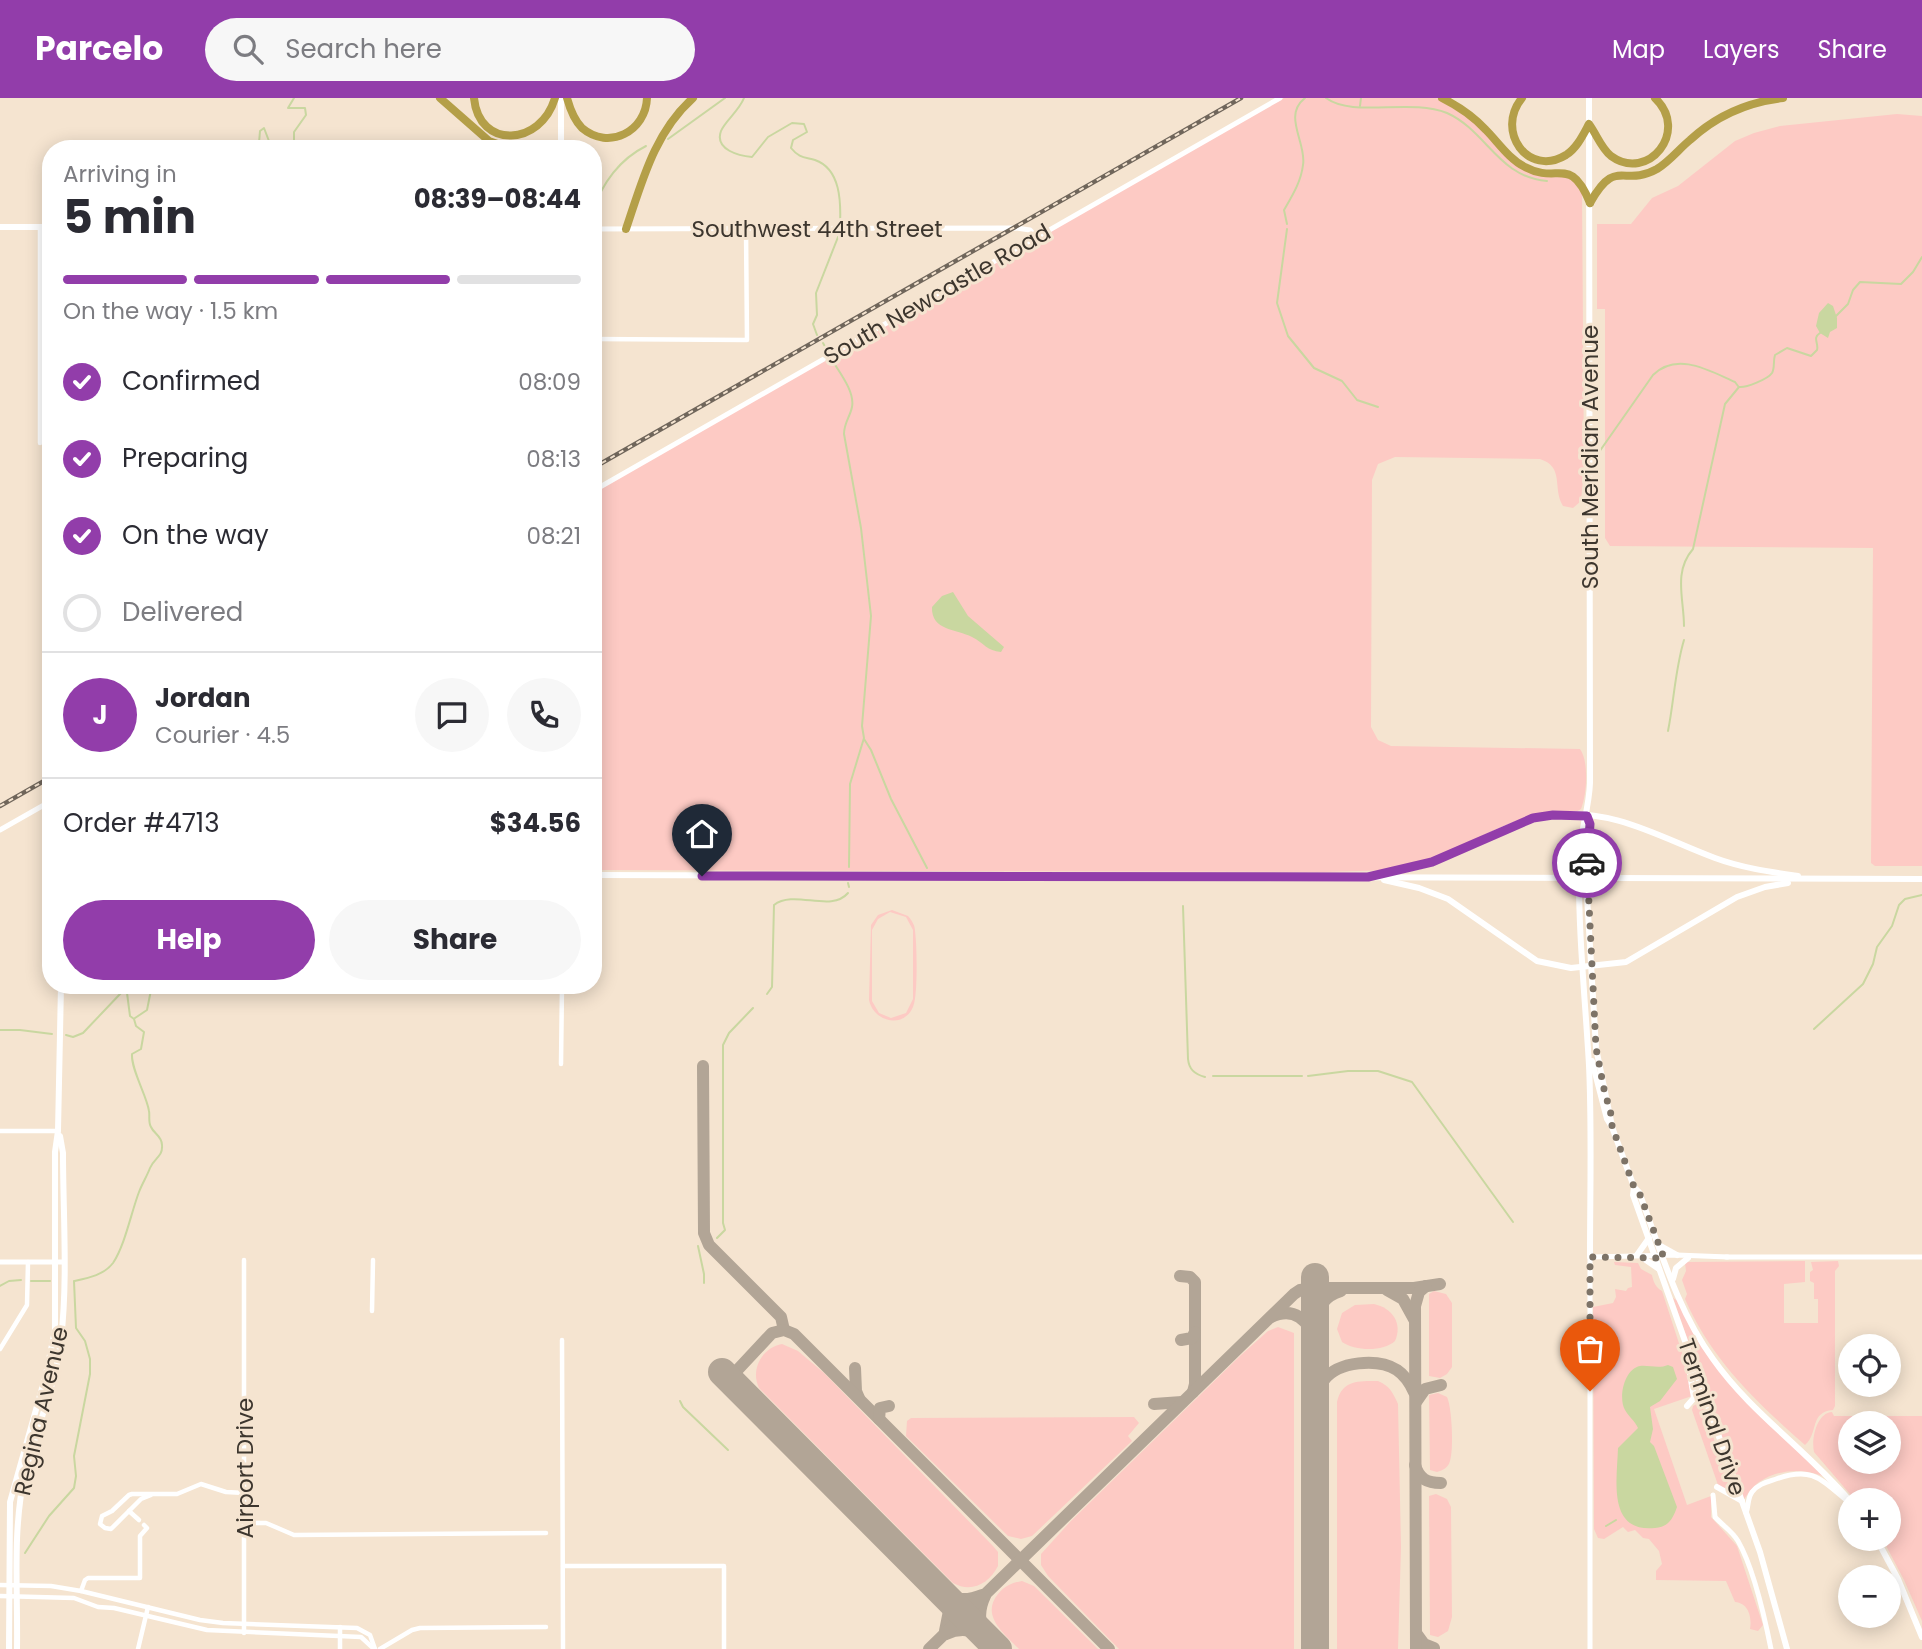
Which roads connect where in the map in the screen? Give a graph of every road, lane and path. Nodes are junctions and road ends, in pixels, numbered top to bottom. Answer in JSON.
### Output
{"nodes":[{"id":1,"x":440,"y":98,"type":"edge"},
{"id":2,"x":474,"y":98,"type":"edge"},
{"id":3,"x":555,"y":98,"type":"edge"},
{"id":4,"x":561,"y":98,"type":"edge"},
{"id":5,"x":567,"y":98,"type":"edge"},
{"id":6,"x":647,"y":98,"type":"edge"},
{"id":7,"x":693,"y":98,"type":"edge"},
{"id":8,"x":1280,"y":98,"type":"edge"},
{"id":9,"x":1442,"y":98,"type":"edge"},
{"id":10,"x":1522,"y":98,"type":"edge"},
{"id":11,"x":1589,"y":98,"type":"edge"},
{"id":12,"x":1654,"y":98,"type":"edge"},
{"id":13,"x":1783,"y":98,"type":"edge"},
{"id":14,"x":1589,"y":124,"type":"junction"},
{"id":15,"x":488,"y":140,"type":"edge"},
{"id":16,"x":561,"y":140,"type":"edge"},
{"id":17,"x":1590,"y":203,"type":"junction"},
{"id":18,"x":0,"y":227,"type":"edge"},
{"id":19,"x":40,"y":227,"type":"joint"},
{"id":20,"x":1016,"y":228,"type":"junction"},
{"id":21,"x":602,"y":229,"type":"edge"},
{"id":22,"x":626,"y":229,"type":"junction"},
{"id":23,"x":746,"y":229,"type":"junction"},
{"id":24,"x":1037,"y":237,"type":"junction"},
{"id":25,"x":1023,"y":245,"type":"junction"},
{"id":26,"x":602,"y":339,"type":"edge"},
{"id":27,"x":40,"y":443,"type":"dead end"},
{"id":28,"x":602,"y":486,"type":"edge"},
{"id":29,"x":42,"y":806,"type":"edge"},
{"id":30,"x":1587,"y":816,"type":"junction"},
{"id":31,"x":0,"y":830,"type":"edge"},
{"id":32,"x":602,"y":875,"type":"edge"},
{"id":33,"x":1368,"y":877,"type":"junction"},
{"id":34,"x":1821,"y":880,"type":"junction"},
{"id":35,"x":1922,"y":880,"type":"edge"},
{"id":36,"x":1583,"y":896,"type":"junction"},
{"id":37,"x":1591,"y":966,"type":"junction"},
{"id":38,"x":1582,"y":968,"type":"junction"},
{"id":39,"x":61,"y":994,"type":"edge"},
{"id":40,"x":562,"y":994,"type":"edge"},
{"id":41,"x":1587,"y":1035,"type":"junction"},
{"id":42,"x":1596,"y":1048,"type":"joint"},
{"id":43,"x":562,"y":1064,"type":"dead end"},
{"id":44,"x":1612,"y":1126,"type":"junction"},
{"id":45,"x":0,"y":1131,"type":"edge"},
{"id":46,"x":58,"y":1131,"type":"junction"},
{"id":47,"x":1634,"y":1187,"type":"junction"},
{"id":48,"x":1649,"y":1238,"type":"junction"},
{"id":49,"x":1659,"y":1245,"type":"junction"},
{"id":50,"x":1678,"y":1255,"type":"junction"},
{"id":51,"x":1922,"y":1256,"type":"edge"},
{"id":52,"x":1590,"y":1257,"type":"junction"},
{"id":53,"x":1640,"y":1257,"type":"junction"},
{"id":54,"x":1660,"y":1257,"type":"junction"},
{"id":55,"x":1728,"y":1257,"type":"junction"},
{"id":56,"x":1688,"y":1258,"type":"junction"},
{"id":57,"x":244,"y":1260,"type":"dead end"},
{"id":58,"x":373,"y":1260,"type":"dead end"},
{"id":59,"x":0,"y":1262,"type":"edge"},
{"id":60,"x":27,"y":1262,"type":"junction"},
{"id":61,"x":60,"y":1262,"type":"junction"},
{"id":62,"x":1660,"y":1270,"type":"junction"},
{"id":63,"x":1672,"y":1281,"type":"junction"},
{"id":64,"x":372,"y":1311,"type":"dead end"},
{"id":65,"x":562,"y":1340,"type":"dead end"},
{"id":66,"x":0,"y":1349,"type":"edge"},
{"id":67,"x":1692,"y":1360,"type":"junction"},
{"id":68,"x":1687,"y":1406,"type":"dead end"},
{"id":69,"x":1717,"y":1487,"type":"dead end"},
{"id":70,"x":1838,"y":1488,"type":"edge"},
{"id":71,"x":1838,"y":1492,"type":"edge"},
{"id":72,"x":245,"y":1493,"type":"junction"},
{"id":73,"x":151,"y":1495,"type":"junction"},
{"id":74,"x":1713,"y":1495,"type":"dead end"},
{"id":75,"x":1742,"y":1501,"type":"junction"},
{"id":76,"x":112,"y":1511,"type":"junction"},
{"id":77,"x":129,"y":1511,"type":"junction"},
{"id":78,"x":1746,"y":1513,"type":"junction"},
{"id":79,"x":139,"y":1520,"type":"dead end"},
{"id":80,"x":117,"y":1523,"type":"junction"},
{"id":81,"x":246,"y":1523,"type":"junction"},
{"id":82,"x":145,"y":1527,"type":"dead end"},
{"id":83,"x":546,"y":1533,"type":"dead end"},
{"id":84,"x":1883,"y":1551,"type":"edge"},
{"id":85,"x":563,"y":1566,"type":"junction"},
{"id":86,"x":0,"y":1585,"type":"edge"},
{"id":87,"x":8,"y":1585,"type":"junction"},
{"id":88,"x":17,"y":1586,"type":"junction"},
{"id":89,"x":81,"y":1591,"type":"junction"},
{"id":90,"x":18,"y":1595,"type":"junction"},
{"id":91,"x":0,"y":1596,"type":"edge"},
{"id":92,"x":8,"y":1596,"type":"junction"},
{"id":93,"x":63,"y":1597,"type":"junction"},
{"id":94,"x":77,"y":1604,"type":"dead end"},
{"id":95,"x":148,"y":1607,"type":"junction"},
{"id":96,"x":146,"y":1616,"type":"junction"},
{"id":97,"x":244,"y":1624,"type":"junction"},
{"id":98,"x":546,"y":1627,"type":"dead end"},
{"id":99,"x":340,"y":1628,"type":"junction"},
{"id":100,"x":244,"y":1633,"type":"junction"},
{"id":101,"x":340,"y":1636,"type":"junction"},
{"id":102,"x":1922,"y":1637,"type":"edge"},
{"id":103,"x":9,"y":1649,"type":"edge"},
{"id":104,"x":17,"y":1649,"type":"edge"},
{"id":105,"x":138,"y":1649,"type":"edge"},
{"id":106,"x":340,"y":1649,"type":"edge"},
{"id":107,"x":376,"y":1649,"type":"edge"},
{"id":108,"x":563,"y":1649,"type":"edge"},
{"id":109,"x":724,"y":1649,"type":"edge"},
{"id":110,"x":1590,"y":1649,"type":"edge"},
{"id":111,"x":1771,"y":1649,"type":"edge"},
{"id":112,"x":1787,"y":1649,"type":"edge"}],
"edges":[{"from":1,"to":15,"type":"highway"},
{"from":2,"to":3,"type":"highway"},
{"from":4,"to":16,"type":"main road"},
{"from":5,"to":6,"type":"highway"},
{"from":7,"to":22,"type":"highway"},
{"from":8,"to":24,"type":"street","name":"South Newcastle Road"},
{"from":9,"to":17,"type":"highway"},
{"from":10,"to":14,"type":"highway"},
{"from":11,"to":14,"type":"main road","name":"South Meridian Avenue"},
{"from":12,"to":14,"type":"highway"},
{"from":13,"to":17,"type":"highway"},
{"from":14,"to":17,"type":"main road","name":"South Meridian Avenue"},
{"from":17,"to":30,"type":"main road","name":"South Meridian Avenue"},
{"from":18,"to":19,"type":"main road"},
{"from":19,"to":27,"type":"street"},
{"from":20,"to":23,"type":"street","name":"Southwest 44th Street"},
{"from":20,"to":24,"type":"street","name":"Southwest 44th Street"},
{"from":20,"to":25,"type":"street"},
{"from":21,"to":22,"type":"street","name":"Southwest 44th Street"},
{"from":22,"to":23,"type":"street","name":"Southwest 44th Street"},
{"from":23,"to":26,"type":"street"},
{"from":24,"to":25,"type":"street","name":"South Newcastle Road"},
{"from":25,"to":28,"type":"street","name":"South Newcastle Road"},
{"from":29,"to":31,"type":"street"},
{"from":30,"to":33,"type":"main road"},
{"from":30,"to":34,"type":"main road"},
{"from":30,"to":36,"type":"main road","name":"South Meridian Avenue"},
{"from":30,"to":36,"type":"main road","name":"South Meridian Avenue"},
{"from":32,"to":33,"type":"main road"},
{"from":33,"to":34,"type":"main road"},
{"from":33,"to":38,"type":"main road"},
{"from":34,"to":35,"type":"main road"},
{"from":34,"to":37,"type":"main road"},
{"from":36,"to":37,"type":"main road","name":"South Meridian Avenue"},
{"from":36,"to":38,"type":"main road","name":"South Meridian Avenue"},
{"from":37,"to":38,"type":"main road"},
{"from":37,"to":42,"type":"main road","name":"South Meridian Avenue"},
{"from":38,"to":41,"type":"main road","name":"South Meridian Avenue"},
{"from":39,"to":46,"type":"main road","name":"Regina Avenue"},
{"from":40,"to":43,"type":"street"},
{"from":41,"to":44,"type":"main road","name":"Terminal Drive"},
{"from":41,"to":52,"type":"main road"},
{"from":42,"to":44,"type":"main road","name":"Terminal Drive"},
{"from":44,"to":47,"type":"main road","name":"Terminal Drive"},
{"from":45,"to":46,"type":"street"},
{"from":46,"to":61,"type":"main road","name":"Regina Avenue"},
{"from":47,"to":48,"type":"main road","name":"Terminal Drive"},
{"from":47,"to":49,"type":"main road","name":"Terminal Drive"},
{"from":48,"to":53,"type":"main road"},
{"from":48,"to":54,"type":"main road","name":"Terminal Drive"},
{"from":49,"to":50,"type":"main road"},
{"from":49,"to":54,"type":"main road","name":"Terminal Drive"},
{"from":50,"to":54,"type":"street"},
{"from":50,"to":55,"type":"street"},
{"from":51,"to":55,"type":"street"},
{"from":52,"to":53,"type":"street"},
{"from":52,"to":110,"type":"street"},
{"from":53,"to":54,"type":"street"},
{"from":53,"to":62,"type":"main road"},
{"from":54,"to":56,"type":"street"},
{"from":54,"to":62,"type":"main road","name":"Terminal Drive"},
{"from":54,"to":63,"type":"main road","name":"Terminal Drive"},
{"from":55,"to":56,"type":"street"},
{"from":56,"to":63,"type":"main road"},
{"from":57,"to":72,"type":"street","name":"Airport Drive"},
{"from":58,"to":64,"type":"street"},
{"from":59,"to":60,"type":"street"},
{"from":60,"to":61,"type":"street"},
{"from":60,"to":66,"type":"street"},
{"from":61,"to":87,"type":"main road","name":"Regina Avenue"},
{"from":61,"to":88,"type":"main road","name":"Regina Avenue"},
{"from":62,"to":67,"type":"main road","name":"Terminal Drive"},
{"from":63,"to":70,"type":"main road","name":"Terminal Drive"},
{"from":65,"to":85,"type":"street"},
{"from":67,"to":68,"type":"main road"},
{"from":67,"to":75,"type":"main road","name":"Terminal Drive"},
{"from":69,"to":75,"type":"main road"},
{"from":71,"to":78,"type":"street"},
{"from":72,"to":73,"type":"street"},
{"from":72,"to":81,"type":"street","name":"Airport Drive"},
{"from":73,"to":76,"type":"street"},
{"from":73,"to":77,"type":"street"},
{"from":74,"to":111,"type":"street"},
{"from":75,"to":78,"type":"main road","name":"Terminal Drive"},
{"from":76,"to":80,"type":"street"},
{"from":76,"to":80,"type":"street"},
{"from":77,"to":79,"type":"street"},
{"from":77,"to":80,"type":"street"},
{"from":78,"to":112,"type":"main road","name":"Terminal Drive"},
{"from":81,"to":83,"type":"street"},
{"from":81,"to":97,"type":"street","name":"Airport Drive"},
{"from":82,"to":89,"type":"street"},
{"from":84,"to":102,"type":"main road"},
{"from":85,"to":108,"type":"street"},
{"from":85,"to":109,"type":"street"},
{"from":86,"to":87,"type":"street"},
{"from":87,"to":88,"type":"street"},
{"from":87,"to":92,"type":"main road","name":"Regina Avenue"},
{"from":88,"to":89,"type":"street"},
{"from":88,"to":90,"type":"main road","name":"Regina Avenue"},
{"from":89,"to":95,"type":"street"},
{"from":90,"to":92,"type":"street"},
{"from":90,"to":93,"type":"street"},
{"from":90,"to":104,"type":"main road","name":"Regina Avenue"},
{"from":91,"to":92,"type":"street"},
{"from":92,"to":103,"type":"main road","name":"Regina Avenue"},
{"from":93,"to":94,"type":"street"},
{"from":93,"to":96,"type":"street"},
{"from":95,"to":96,"type":"street"},
{"from":95,"to":97,"type":"street"},
{"from":96,"to":100,"type":"street"},
{"from":96,"to":105,"type":"street"},
{"from":97,"to":99,"type":"street"},
{"from":97,"to":100,"type":"street","name":"Airport Drive"},
{"from":98,"to":107,"type":"street"},
{"from":99,"to":101,"type":"street"},
{"from":99,"to":107,"type":"street"},
{"from":100,"to":101,"type":"street"},
{"from":101,"to":106,"type":"street"},
{"from":101,"to":107,"type":"street"}]}
